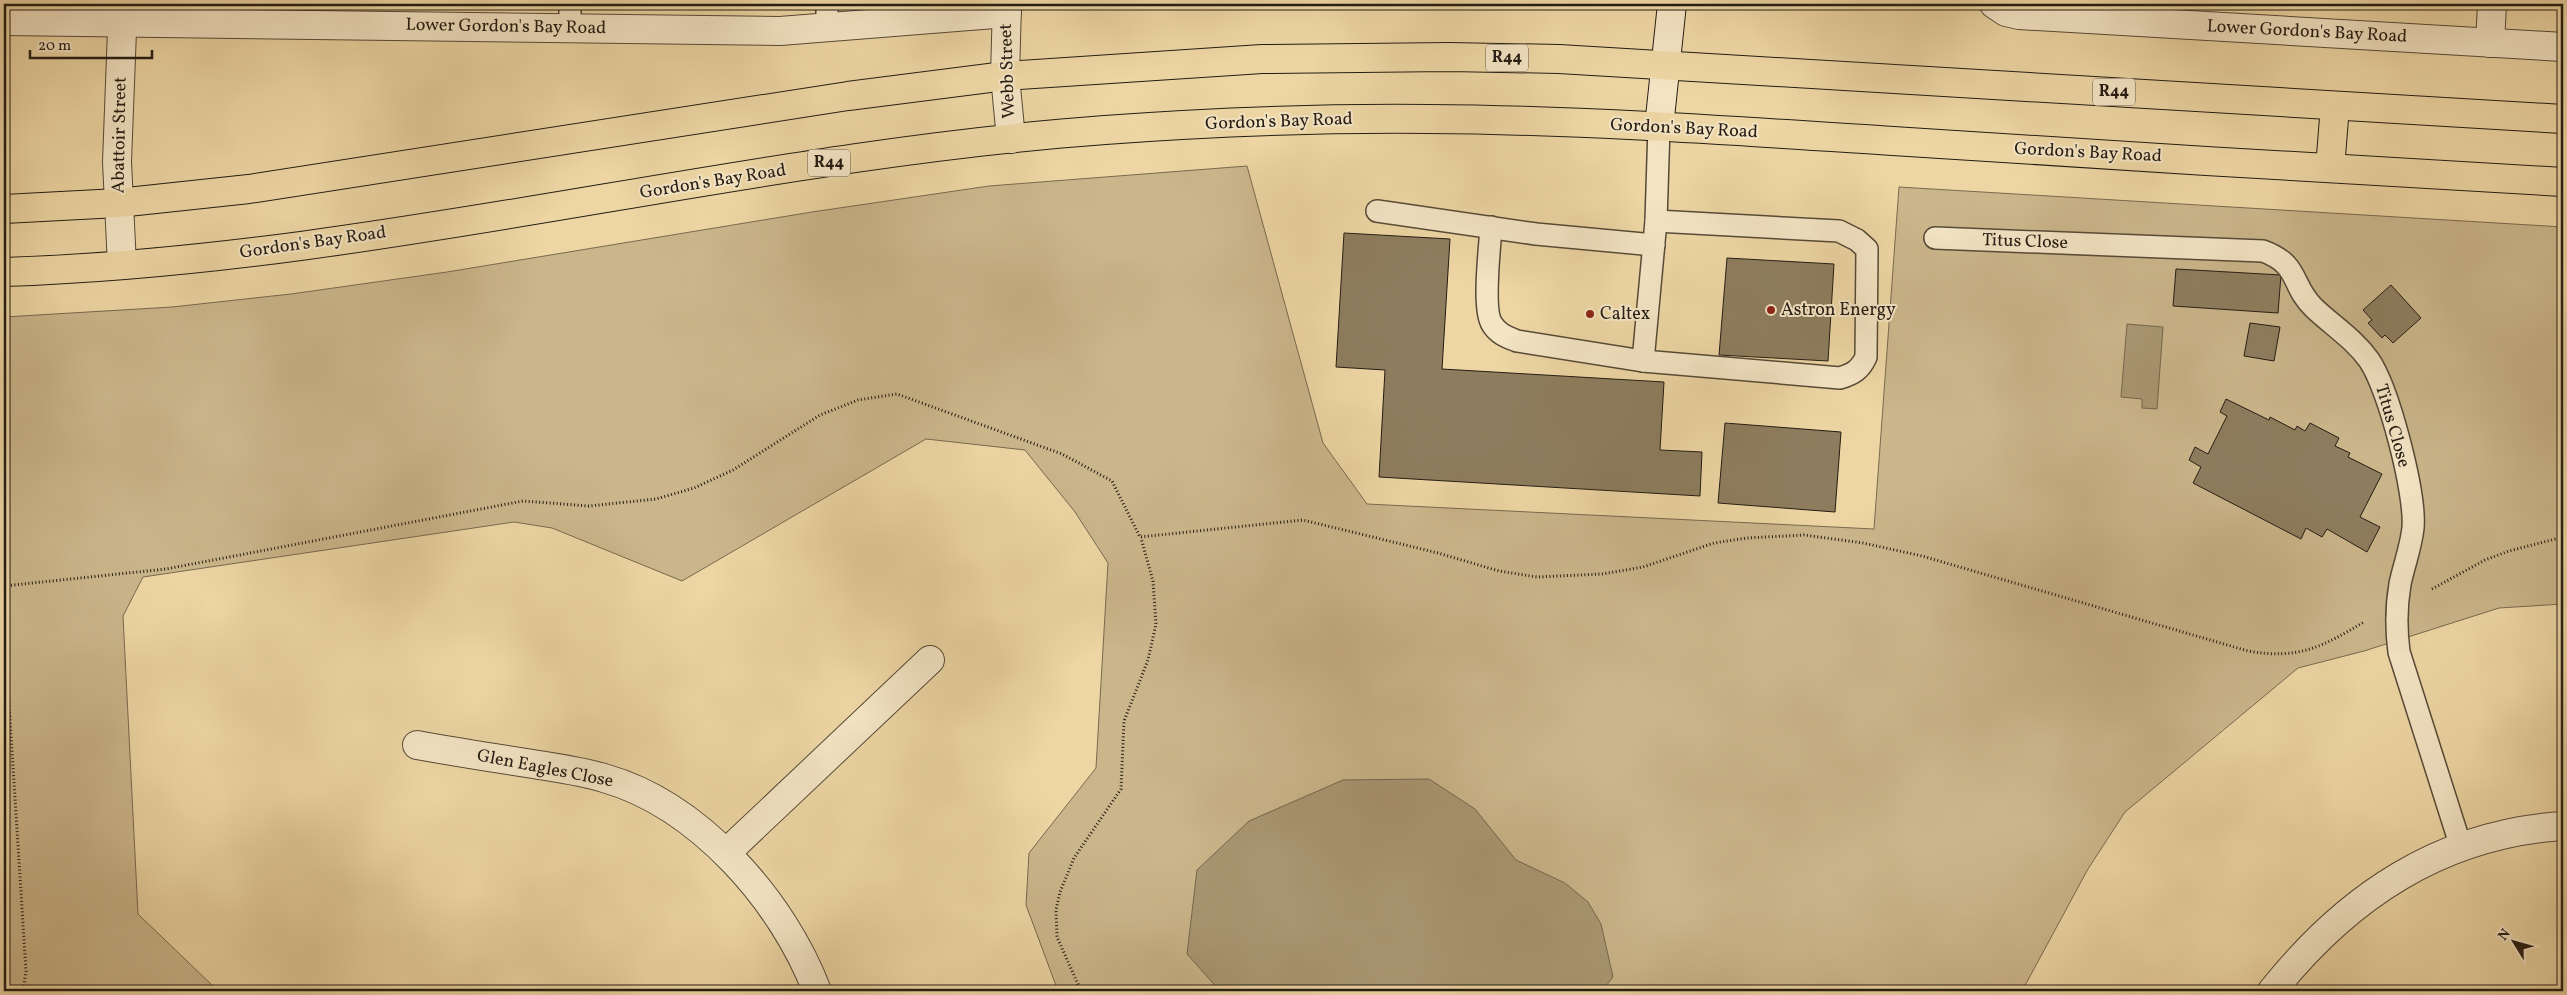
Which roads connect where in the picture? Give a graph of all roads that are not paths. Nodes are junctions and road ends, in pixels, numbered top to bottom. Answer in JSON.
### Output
{"nodes":[{"id":1,"x":1672,"y":4,"type":"edge"},
{"id":2,"x":1994,"y":4,"type":"edge"},
{"id":3,"x":2492,"y":4,"type":"edge"},
{"id":4,"x":1007,"y":8,"type":"edge"},
{"id":5,"x":123,"y":14,"type":"edge"},
{"id":6,"x":827,"y":15,"type":"edge"},
{"id":7,"x":570,"y":16,"type":"edge"},
{"id":8,"x":4,"y":21,"type":"edge"},
{"id":9,"x":2490,"y":43,"type":"junction"},
{"id":10,"x":2563,"y":47,"type":"edge"},
{"id":11,"x":1664,"y":66,"type":"junction"},
{"id":12,"x":1006,"y":76,"type":"junction"},
{"id":13,"x":2335,"y":106,"type":"junction"},
{"id":14,"x":2563,"y":119,"type":"edge"},
{"id":15,"x":1659,"y":127,"type":"junction"},
{"id":16,"x":1010,"y":139,"type":"junction"},
{"id":17,"x":2330,"y":168,"type":"junction"},
{"id":18,"x":2563,"y":182,"type":"edge"},
{"id":19,"x":118,"y":203,"type":"junction"},
{"id":20,"x":4,"y":209,"type":"edge"},
{"id":21,"x":1377,"y":211,"type":"dead end"},
{"id":22,"x":1656,"y":221,"type":"junction"},
{"id":23,"x":1491,"y":227,"type":"junction"},
{"id":24,"x":1934,"y":238,"type":"dead end"},
{"id":25,"x":1654,"y":245,"type":"junction"},
{"id":26,"x":122,"y":265,"type":"junction"},
{"id":27,"x":4,"y":272,"type":"edge"},
{"id":28,"x":1643,"y":361,"type":"junction"},
{"id":29,"x":930,"y":660,"type":"dead end"},
{"id":30,"x":417,"y":745,"type":"dead end"},
{"id":31,"x":2563,"y":826,"type":"edge"},
{"id":32,"x":2461,"y":847,"type":"junction"},
{"id":33,"x":726,"y":853,"type":"junction"},
{"id":34,"x":817,"y":991,"type":"edge"},
{"id":35,"x":2272,"y":991,"type":"edge"}],
"edges":[{"from":1,"to":11,"type":"street"},
{"from":2,"to":9,"type":"street","name":"Lower Gordon's Bay Road"},
{"from":3,"to":9,"type":"street"},
{"from":4,"to":6,"type":"street","name":"Lower Gordon's Bay Road"},
{"from":4,"to":12,"type":"street","name":"Webb Street"},
{"from":5,"to":7,"type":"street","name":"Lower Gordon's Bay Road"},
{"from":5,"to":8,"type":"street","name":"Lower Gordon's Bay Road"},
{"from":5,"to":19,"type":"street","name":"Abattoir Street"},
{"from":6,"to":7,"type":"street","name":"Lower Gordon's Bay Road"},
{"from":9,"to":10,"type":"street","name":"Lower Gordon's Bay Road"},
{"from":11,"to":12,"type":"main road","number":"R44"},
{"from":11,"to":13,"type":"main road","number":"R44"},
{"from":11,"to":15,"type":"street"},
{"from":12,"to":16,"type":"street","name":"Webb Street"},
{"from":12,"to":19,"type":"main road","number":"R44"},
{"from":13,"to":14,"type":"main road","number":"R44"},
{"from":13,"to":17,"type":"main road"},
{"from":15,"to":16,"type":"main road","name":"Gordon's Bay Road","number":"R44"},
{"from":15,"to":17,"type":"main road","name":"Gordon's Bay Road","number":"R44"},
{"from":15,"to":22,"type":"lane"},
{"from":16,"to":26,"type":"main road","name":"Gordon's Bay Road","number":"R44"},
{"from":17,"to":18,"type":"main road","name":"Gordon's Bay Road","number":"R44"},
{"from":19,"to":20,"type":"main road","number":"R44"},
{"from":19,"to":26,"type":"street","name":"Abattoir Street"},
{"from":21,"to":23,"type":"lane"},
{"from":22,"to":25,"type":"lane"},
{"from":22,"to":28,"type":"lane"},
{"from":23,"to":25,"type":"lane"},
{"from":23,"to":28,"type":"lane"},
{"from":24,"to":32,"type":"lane","name":"Titus Close"},
{"from":25,"to":28,"type":"lane"},
{"from":26,"to":27,"type":"main road","name":"Gordon's Bay Road","number":"R44"},
{"from":29,"to":33,"type":"street"},
{"from":30,"to":33,"type":"street","name":"Glen Eagles Close"},
{"from":31,"to":32,"type":"street"},
{"from":32,"to":35,"type":"street"},
{"from":33,"to":34,"type":"street","name":"Glen Eagles Close"}]}
